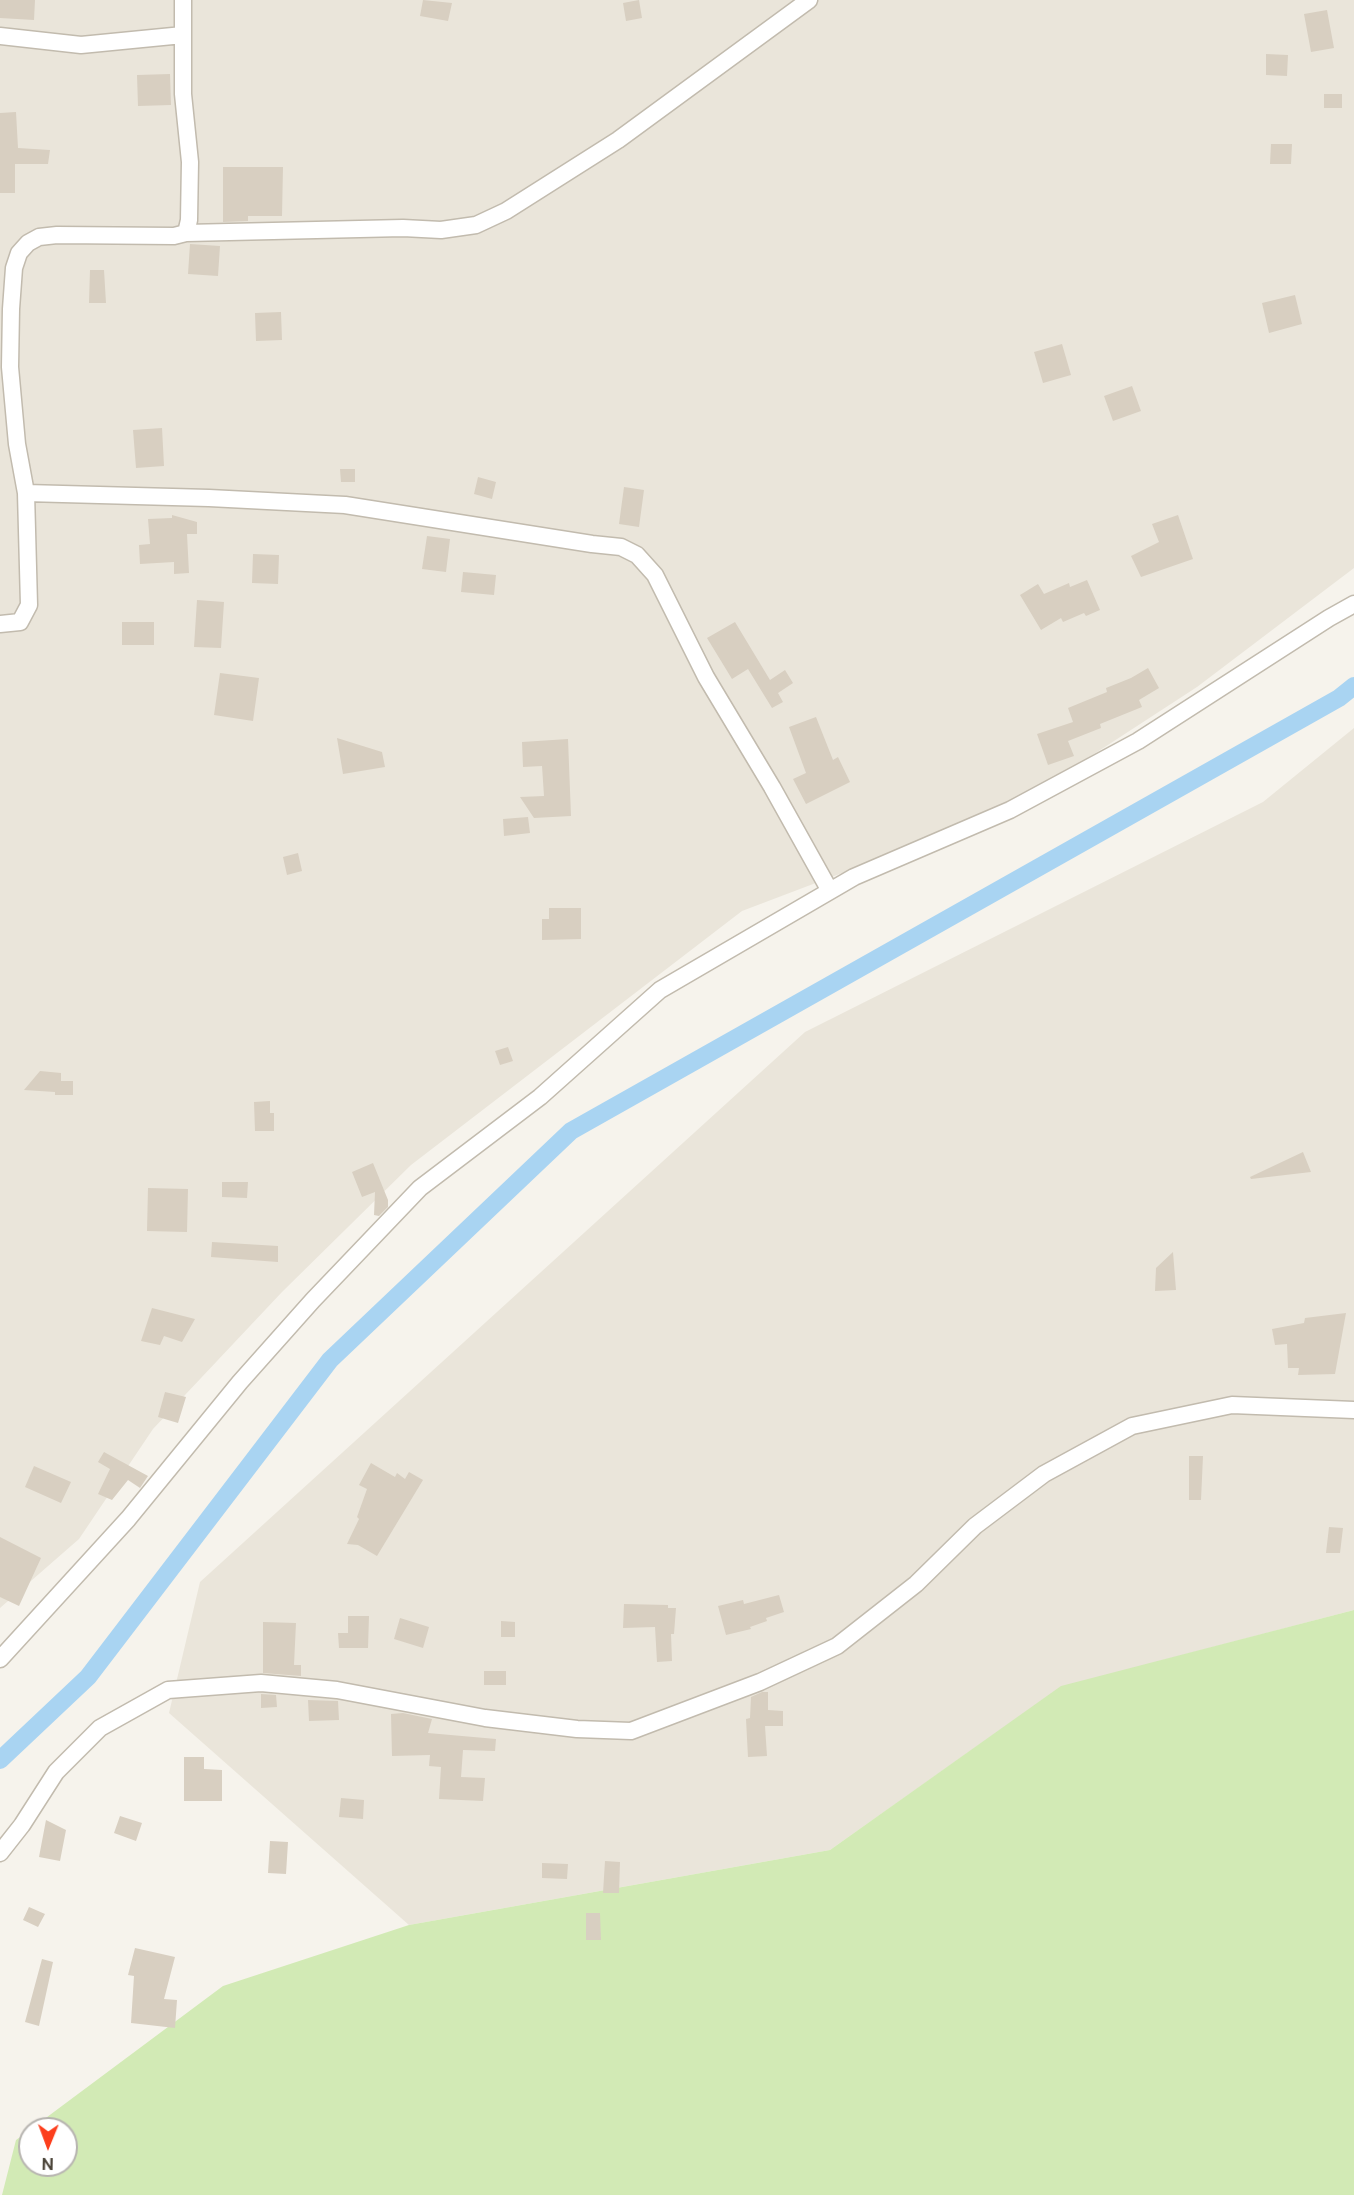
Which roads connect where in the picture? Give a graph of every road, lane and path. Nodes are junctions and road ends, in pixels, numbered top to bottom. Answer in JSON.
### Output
{"nodes":[{"id":1,"x":183,"y":0,"type":"edge"},
{"id":2,"x":809,"y":0,"type":"edge"},
{"id":3,"x":183,"y":35,"type":"junction"},
{"id":4,"x":0,"y":36,"type":"edge"},
{"id":5,"x":186,"y":233,"type":"junction"},
{"id":6,"x":26,"y":493,"type":"junction"},
{"id":7,"x":1354,"y":604,"type":"edge"},
{"id":8,"x":0,"y":624,"type":"edge"},
{"id":9,"x":830,"y":891,"type":"junction"},
{"id":10,"x":1354,"y":1410,"type":"edge"},
{"id":11,"x":0,"y":1659,"type":"edge"},
{"id":12,"x":0,"y":1853,"type":"edge"}],
"edges":[{"from":1,"to":3,"type":"street"},
{"from":2,"to":5,"type":"street"},
{"from":3,"to":4,"type":"street"},
{"from":3,"to":5,"type":"street"},
{"from":5,"to":6,"type":"street"},
{"from":6,"to":8,"type":"street"},
{"from":6,"to":9,"type":"street"},
{"from":7,"to":9,"type":"street"},
{"from":9,"to":11,"type":"street"},
{"from":10,"to":12,"type":"street"}]}
